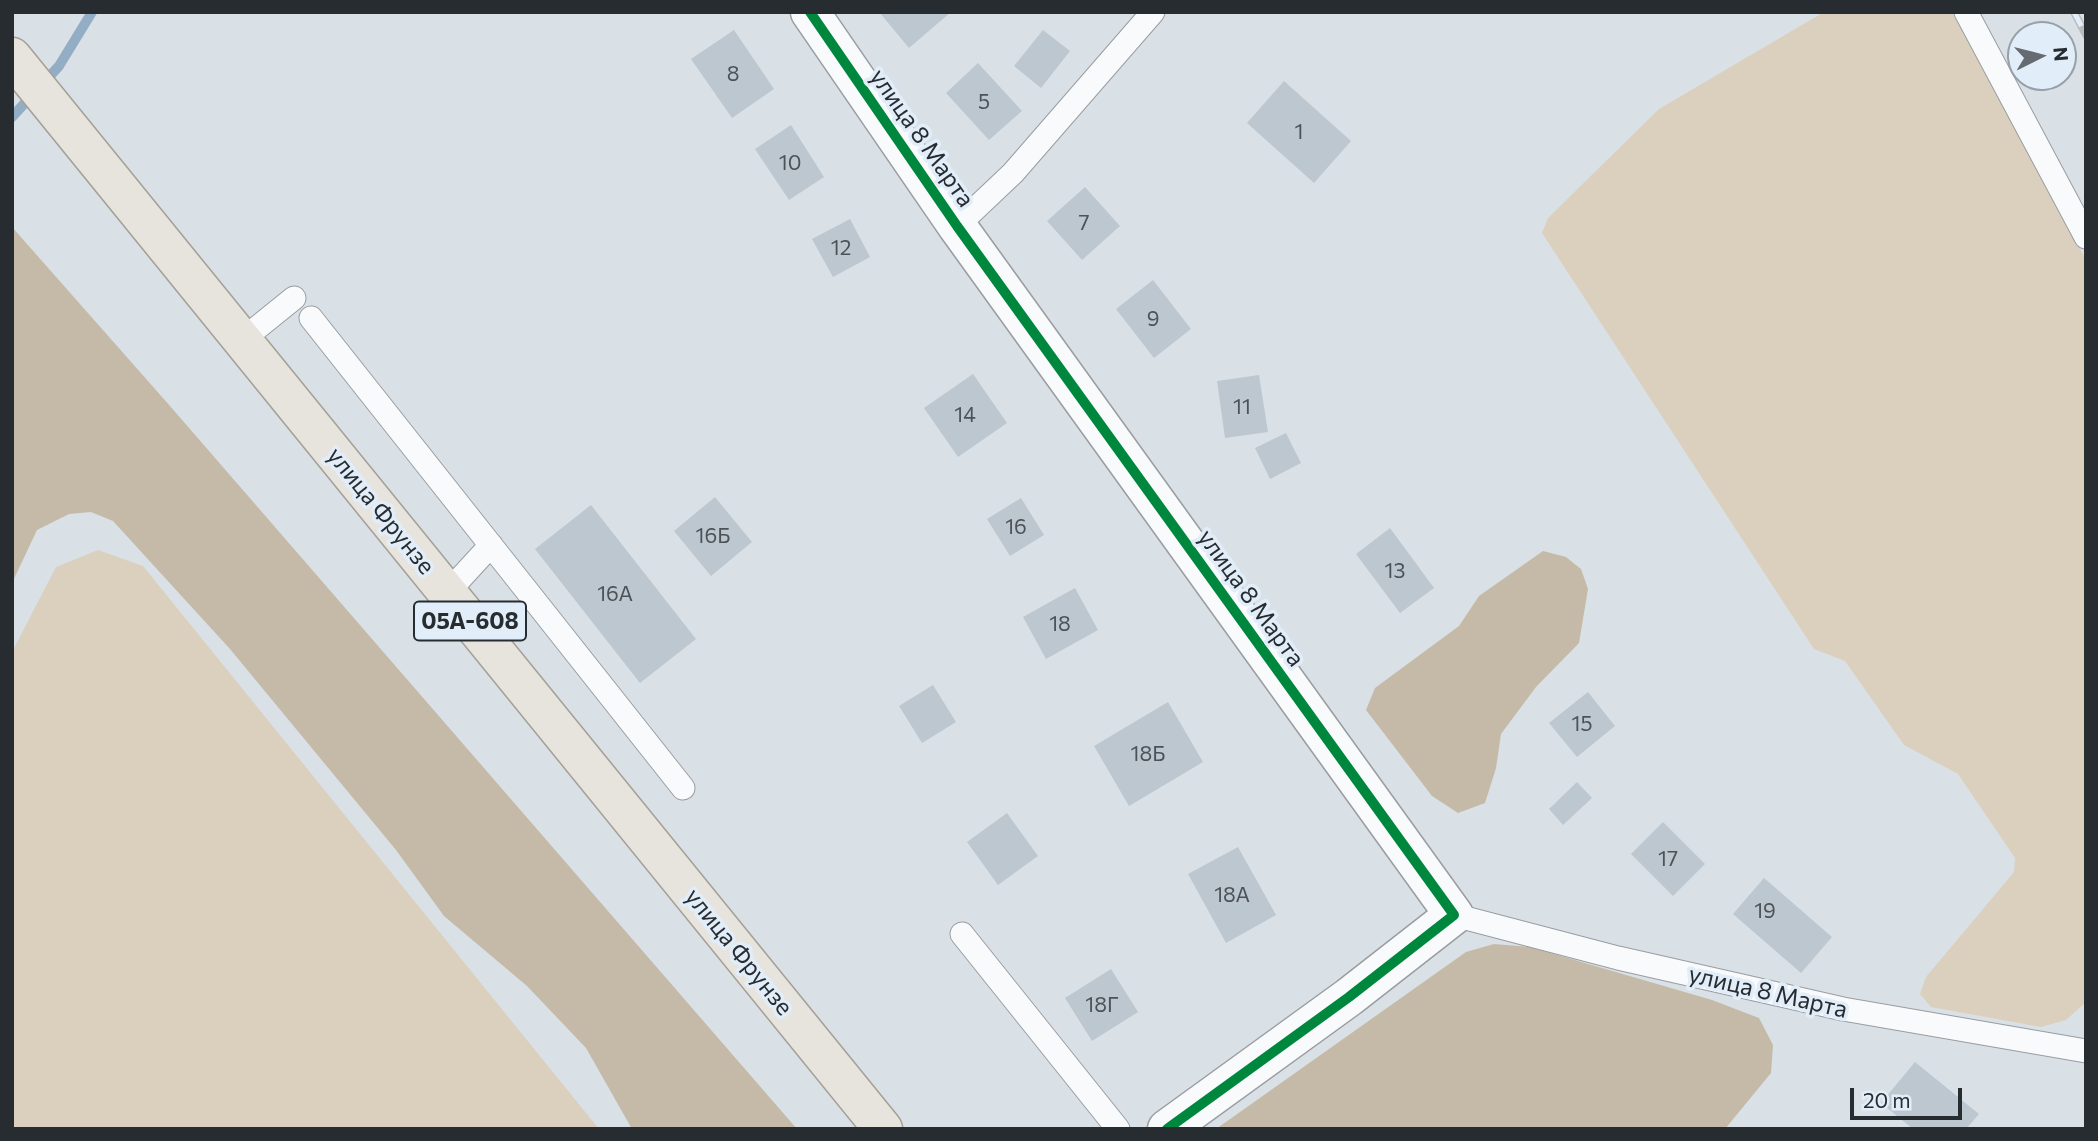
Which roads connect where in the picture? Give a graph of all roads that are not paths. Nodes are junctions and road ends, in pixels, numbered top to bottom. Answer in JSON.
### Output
{"nodes":[{"id":1,"x":810,"y":12,"type":"edge"},
{"id":2,"x":1153,"y":12,"type":"edge"},
{"id":3,"x":1966,"y":12,"type":"edge"},
{"id":4,"x":13,"y":59,"type":"edge"},
{"id":5,"x":957,"y":226,"type":"junction"},
{"id":6,"x":2086,"y":237,"type":"edge"},
{"id":7,"x":294,"y":298,"type":"dead end"},
{"id":8,"x":311,"y":318,"type":"dead end"},
{"id":9,"x":242,"y":340,"type":"junction"},
{"id":10,"x":491,"y":545,"type":"junction"},
{"id":11,"x":447,"y":593,"type":"junction"},
{"id":12,"x":683,"y":788,"type":"dead end"},
{"id":13,"x":1454,"y":915,"type":"junction"},
{"id":14,"x":962,"y":934,"type":"dead end"},
{"id":15,"x":2086,"y":1051,"type":"edge"},
{"id":16,"x":883,"y":1129,"type":"edge"},
{"id":17,"x":1118,"y":1129,"type":"edge"},
{"id":18,"x":1167,"y":1129,"type":"edge"}],
"edges":[{"from":1,"to":5,"type":"street","name":"улица 8 Марта"},
{"from":2,"to":5,"type":"lane"},
{"from":3,"to":6,"type":"lane"},
{"from":4,"to":9,"type":"main road","name":"улица Фрунзе","number":"05А-608"},
{"from":5,"to":13,"type":"street","name":"улица 8 Марта"},
{"from":7,"to":9,"type":"lane"},
{"from":8,"to":10,"type":"lane"},
{"from":9,"to":11,"type":"main road","name":"улица Фрунзе","number":"05А-608"},
{"from":10,"to":11,"type":"lane"},
{"from":10,"to":12,"type":"lane"},
{"from":11,"to":16,"type":"main road","name":"улица Фрунзе","number":"05А-608"},
{"from":13,"to":15,"type":"lane","name":"улица 8 Марта"},
{"from":13,"to":18,"type":"street"},
{"from":14,"to":17,"type":"lane"}]}
